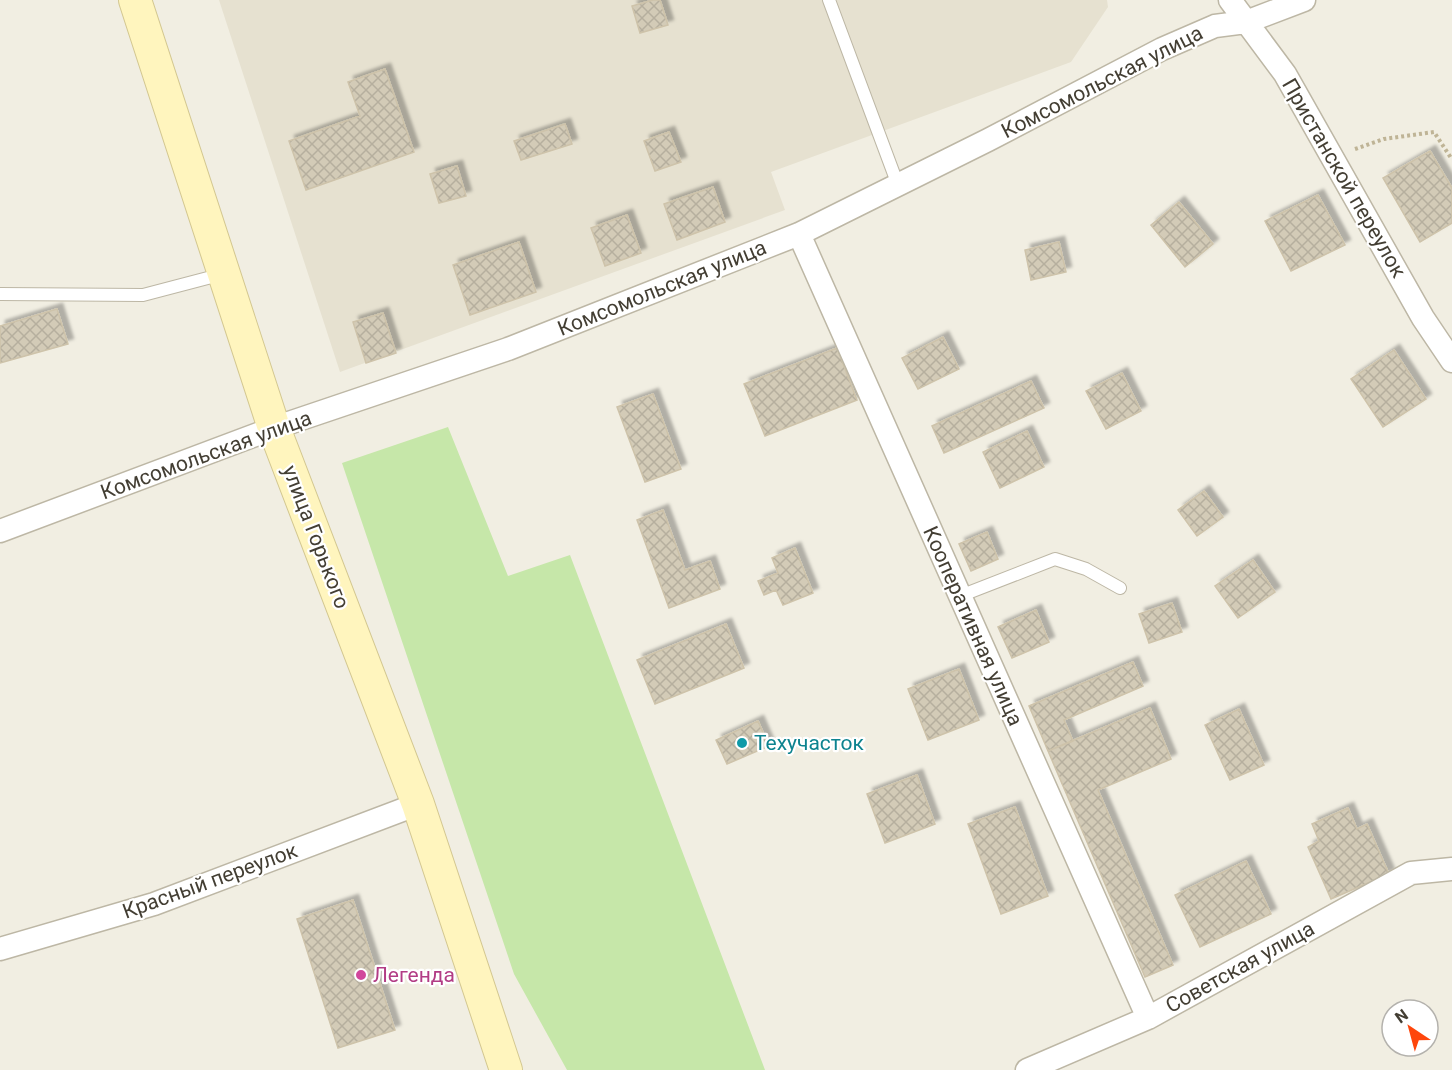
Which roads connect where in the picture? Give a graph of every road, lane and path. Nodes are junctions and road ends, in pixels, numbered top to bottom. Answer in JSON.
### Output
{"nodes":[{"id":1,"x":135,"y":0,"type":"edge"},
{"id":2,"x":829,"y":0,"type":"edge"},
{"id":3,"x":1230,"y":0,"type":"edge"},
{"id":4,"x":1304,"y":0,"type":"edge"},
{"id":5,"x":1246,"y":22,"type":"junction"},
{"id":6,"x":1332,"y":156,"type":"junction"},
{"id":7,"x":1451,"y":158,"type":"edge"},
{"id":8,"x":898,"y":185,"type":"junction"},
{"id":9,"x":799,"y":234,"type":"junction"},
{"id":10,"x":224,"y":274,"type":"junction"},
{"id":11,"x":0,"y":294,"type":"edge"},
{"id":12,"x":1452,"y":361,"type":"edge"},
{"id":13,"x":274,"y":428,"type":"junction"},
{"id":14,"x":0,"y":531,"type":"edge"},
{"id":15,"x":1120,"y":588,"type":"dead end"},
{"id":16,"x":960,"y":596,"type":"junction"},
{"id":17,"x":418,"y":804,"type":"junction"},
{"id":18,"x":1452,"y":869,"type":"edge"},
{"id":19,"x":0,"y":949,"type":"edge"},
{"id":20,"x":1148,"y":1018,"type":"junction"},
{"id":21,"x":506,"y":1070,"type":"edge"},
{"id":22,"x":1027,"y":1070,"type":"edge"}],
"edges":[{"from":1,"to":10,"type":"main road","name":"улица Горького"},
{"from":2,"to":8,"type":"lane"},
{"from":3,"to":5,"type":"street","name":"Пристанской переулок"},
{"from":4,"to":5,"type":"street","name":"Комсомольская улица"},
{"from":5,"to":6,"type":"street","name":"Пристанской переулок"},
{"from":5,"to":8,"type":"street","name":"Комсомольская улица"},
{"from":6,"to":7,"type":"path"},
{"from":6,"to":12,"type":"street","name":"Пристанской переулок"},
{"from":8,"to":9,"type":"street","name":"Комсомольская улица"},
{"from":9,"to":13,"type":"street","name":"Комсомольская улица"},
{"from":9,"to":16,"type":"street","name":"Кооперативная улица"},
{"from":10,"to":11,"type":"lane"},
{"from":10,"to":13,"type":"main road","name":"улица Горького"},
{"from":13,"to":14,"type":"street","name":"Комсомольская улица"},
{"from":13,"to":17,"type":"main road","name":"улица Горького"},
{"from":15,"to":16,"type":"lane"},
{"from":16,"to":20,"type":"street","name":"Кооперативная улица"},
{"from":17,"to":19,"type":"street","name":"Красный переулок"},
{"from":17,"to":21,"type":"main road","name":"улица Горького"},
{"from":18,"to":20,"type":"street","name":"Советская улица"},
{"from":20,"to":22,"type":"street","name":"Советская улица"}]}
